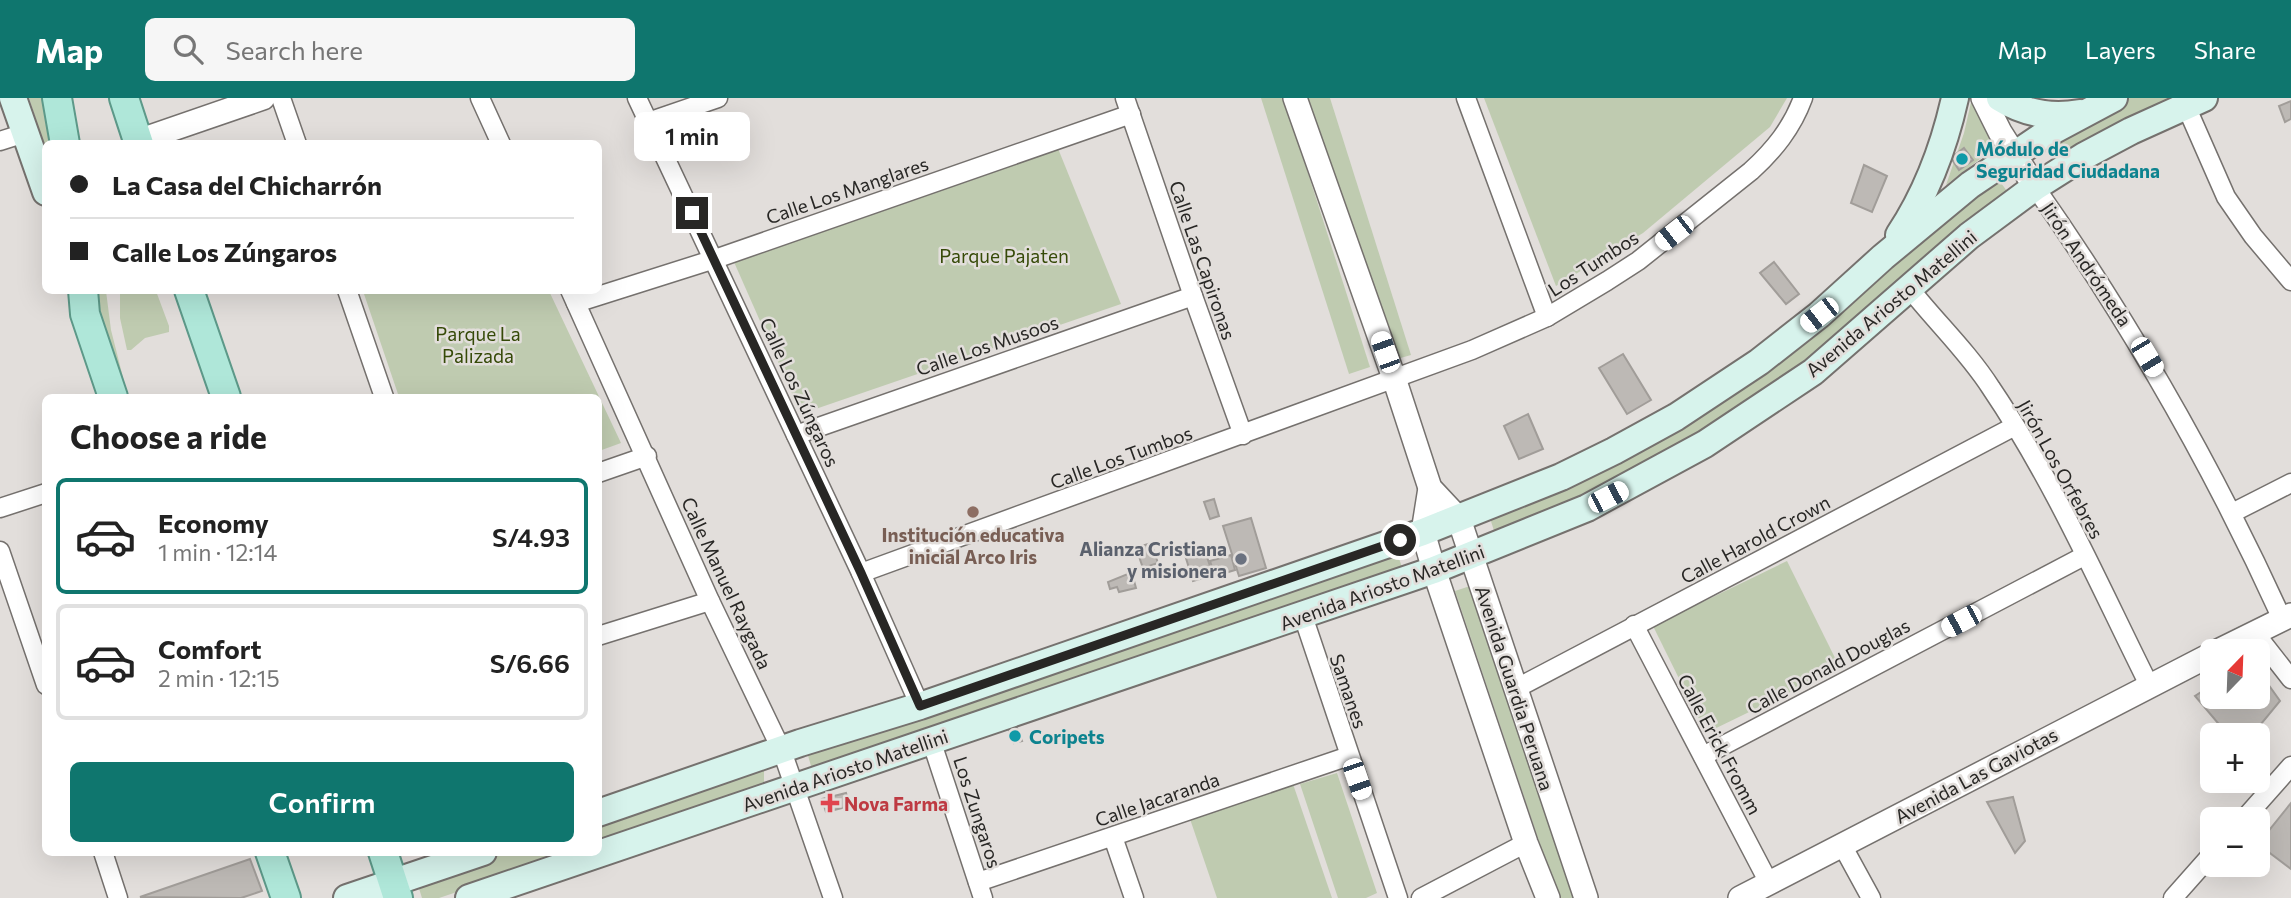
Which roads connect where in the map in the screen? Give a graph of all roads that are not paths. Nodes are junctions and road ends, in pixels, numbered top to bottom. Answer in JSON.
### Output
{"nodes":[{"id":1,"x":13,"y":98,"type":"edge"},
{"id":2,"x":57,"y":98,"type":"edge"},
{"id":3,"x":124,"y":98,"type":"edge"},
{"id":4,"x":263,"y":98,"type":"edge"},
{"id":5,"x":281,"y":98,"type":"edge"},
{"id":6,"x":480,"y":98,"type":"edge"},
{"id":7,"x":638,"y":98,"type":"edge"},
{"id":8,"x":718,"y":98,"type":"edge"},
{"id":9,"x":1295,"y":98,"type":"edge"},
{"id":10,"x":1466,"y":98,"type":"edge"},
{"id":11,"x":1803,"y":98,"type":"edge"},
{"id":12,"x":1955,"y":98,"type":"edge"},
{"id":13,"x":1983,"y":98,"type":"edge"},
{"id":14,"x":2000,"y":98,"type":"edge"},
{"id":15,"x":2114,"y":98,"type":"edge"},
{"id":16,"x":2195,"y":102,"type":"edge"},
{"id":17,"x":1128,"y":106,"type":"edge"},
{"id":18,"x":2085,"y":112,"type":"junction"},
{"id":19,"x":648,"y":122,"type":"junction"},
{"id":20,"x":12,"y":137,"type":"edge"},
{"id":21,"x":64,"y":140,"type":"edge"},
{"id":22,"x":138,"y":140,"type":"edge"},
{"id":23,"x":145,"y":140,"type":"edge"},
{"id":24,"x":296,"y":140,"type":"edge"},
{"id":25,"x":499,"y":140,"type":"edge"},
{"id":26,"x":2014,"y":154,"type":"junction"},
{"id":27,"x":42,"y":186,"type":"edge"},
{"id":28,"x":2035,"y":187,"type":"junction"},
{"id":29,"x":1883,"y":257,"type":"junction"},
{"id":30,"x":715,"y":259,"type":"junction"},
{"id":31,"x":2291,"y":281,"type":"edge"},
{"id":32,"x":1910,"y":289,"type":"junction"},
{"id":33,"x":190,"y":294,"type":"edge"},
{"id":34,"x":348,"y":294,"type":"edge"},
{"id":35,"x":1192,"y":296,"type":"junction"},
{"id":36,"x":573,"y":297,"type":"edge"},
{"id":37,"x":82,"y":298,"type":"edge"},
{"id":38,"x":1547,"y":317,"type":"junction"},
{"id":39,"x":1394,"y":378,"type":"junction"},
{"id":40,"x":112,"y":394,"type":"edge"},
{"id":41,"x":225,"y":394,"type":"edge"},
{"id":42,"x":383,"y":394,"type":"edge"},
{"id":43,"x":2015,"y":426,"type":"junction"},
{"id":44,"x":796,"y":435,"type":"junction"},
{"id":45,"x":1243,"y":435,"type":"junction"},
{"id":46,"x":647,"y":456,"type":"junction"},
{"id":47,"x":602,"y":472,"type":"edge"},
{"id":48,"x":2291,"y":483,"type":"edge"},
{"id":49,"x":1430,"y":488,"type":"junction"},
{"id":50,"x":42,"y":494,"type":"edge"},
{"id":51,"x":0,"y":508,"type":"edge"},
{"id":52,"x":2232,"y":513,"type":"junction"},
{"id":53,"x":1459,"y":519,"type":"junction"},
{"id":54,"x":1423,"y":532,"type":"junction"},
{"id":55,"x":0,"y":551,"type":"edge"},
{"id":56,"x":1471,"y":555,"type":"junction"},
{"id":57,"x":2084,"y":556,"type":"junction"},
{"id":58,"x":1434,"y":570,"type":"junction"},
{"id":59,"x":861,"y":573,"type":"junction"},
{"id":60,"x":710,"y":601,"type":"junction"},
{"id":61,"x":1303,"y":616,"type":"junction"},
{"id":62,"x":2287,"y":617,"type":"edge"},
{"id":63,"x":1634,"y":625,"type":"junction"},
{"id":64,"x":2255,"y":633,"type":"junction"},
{"id":65,"x":602,"y":635,"type":"edge"},
{"id":66,"x":2243,"y":639,"type":"edge"},
{"id":67,"x":2200,"y":660,"type":"edge"},
{"id":68,"x":42,"y":673,"type":"edge"},
{"id":69,"x":2291,"y":679,"type":"edge"},
{"id":70,"x":2149,"y":685,"type":"junction"},
{"id":71,"x":1515,"y":689,"type":"junction"},
{"id":72,"x":920,"y":706,"type":"junction"},
{"id":73,"x":932,"y":740,"type":"junction"},
{"id":74,"x":782,"y":751,"type":"junction"},
{"id":75,"x":1349,"y":756,"type":"junction"},
{"id":76,"x":1703,"y":757,"type":"junction"},
{"id":77,"x":2291,"y":766,"type":"edge"},
{"id":78,"x":796,"y":788,"type":"junction"},
{"id":79,"x":2255,"y":807,"type":"edge"},
{"id":80,"x":602,"y":812,"type":"edge"},
{"id":81,"x":1113,"y":837,"type":"junction"},
{"id":82,"x":1526,"y":843,"type":"junction"},
{"id":83,"x":1842,"y":845,"type":"junction"},
{"id":84,"x":602,"y":853,"type":"edge"},
{"id":85,"x":104,"y":856,"type":"edge"},
{"id":86,"x":271,"y":856,"type":"edge"},
{"id":87,"x":384,"y":856,"type":"edge"},
{"id":88,"x":474,"y":856,"type":"edge"},
{"id":89,"x":594,"y":856,"type":"edge"},
{"id":90,"x":2200,"y":868,"type":"edge"},
{"id":91,"x":395,"y":890,"type":"edge"},
{"id":92,"x":981,"y":890,"type":"edge"},
{"id":93,"x":1758,"y":892,"type":"edge"},
{"id":94,"x":118,"y":898,"type":"edge"},
{"id":95,"x":286,"y":898,"type":"edge"},
{"id":96,"x":347,"y":898,"type":"edge"},
{"id":97,"x":469,"y":898,"type":"edge"},
{"id":98,"x":834,"y":898,"type":"edge"},
{"id":99,"x":1134,"y":898,"type":"edge"},
{"id":100,"x":1398,"y":898,"type":"edge"},
{"id":101,"x":1421,"y":898,"type":"edge"},
{"id":102,"x":1548,"y":898,"type":"edge"},
{"id":103,"x":1586,"y":898,"type":"edge"},
{"id":104,"x":1871,"y":898,"type":"edge"},
{"id":105,"x":2173,"y":898,"type":"edge"}],
"edges":[{"from":1,"to":20,"type":"main road"},
{"from":2,"to":21,"type":"main road"},
{"from":3,"to":22,"type":"main road"},
{"from":4,"to":23,"type":"street"},
{"from":5,"to":24,"type":"street"},
{"from":6,"to":25,"type":"street"},
{"from":7,"to":19,"type":"street","name":"Calle Los Zúngaros"},
{"from":8,"to":19,"type":"street"},
{"from":9,"to":39,"type":"street","name":"Avenida Guardia Peruana"},
{"from":10,"to":38,"type":"street"},
{"from":11,"to":38,"type":"street","name":"Los Tumbos"},
{"from":12,"to":29,"type":"main road"},
{"from":13,"to":26,"type":"street","name":"Jirón Andrómeda"},
{"from":14,"to":18,"type":"main road"},
{"from":15,"to":18,"type":"main road","name":"Avenida Ariosto Matellini"},
{"from":16,"to":28,"type":"main road","name":"Avenida Ariosto Matellini"},
{"from":16,"to":31,"type":"street"},
{"from":17,"to":30,"type":"street","name":"Calle Los Manglares"},
{"from":17,"to":35,"type":"street","name":"Calle Las Capironas"},
{"from":18,"to":26,"type":"main road","name":"Avenida Ariosto Matellini"},
{"from":19,"to":30,"type":"street","name":"Calle Los Zúngaros"},
{"from":20,"to":27,"type":"main road"},
{"from":26,"to":28,"type":"street","name":"Jirón Andrómeda"},
{"from":26,"to":29,"type":"main road","name":"Avenida Ariosto Matellini"},
{"from":28,"to":32,"type":"main road","name":"Avenida Ariosto Matellini"},
{"from":28,"to":52,"type":"street","name":"Jirón Andrómeda"},
{"from":29,"to":53,"type":"main road","name":"Avenida Ariosto Matellini"},
{"from":30,"to":36,"type":"street","name":"Calle Los Manglares"},
{"from":30,"to":44,"type":"street","name":"Calle Los Zúngaros"},
{"from":32,"to":43,"type":"street","name":"Jirón Los Orfebres"},
{"from":32,"to":56,"type":"main road","name":"Avenida Ariosto Matellini"},
{"from":33,"to":41,"type":"main road"},
{"from":34,"to":42,"type":"street"},
{"from":35,"to":44,"type":"street","name":"Calle Los Musoos"},
{"from":35,"to":45,"type":"street","name":"Calle Las Capironas"},
{"from":36,"to":46,"type":"street","name":"Calle Manuel Raygada"},
{"from":37,"to":40,"type":"main road"},
{"from":38,"to":39,"type":"street","name":"Los Tumbos"},
{"from":39,"to":45,"type":"street","name":"Calle Los Tumbos"},
{"from":39,"to":49,"type":"street","name":"Avenida Guardia Peruana"},
{"from":43,"to":57,"type":"street","name":"Jirón Los Orfebres"},
{"from":43,"to":63,"type":"street","name":"Calle Harold Crown"},
{"from":44,"to":59,"type":"street","name":"Calle Los Zúngaros"},
{"from":45,"to":59,"type":"street","name":"Calle Los Tumbos"},
{"from":46,"to":47,"type":"street"},
{"from":46,"to":60,"type":"street","name":"Calle Manuel Raygada"},
{"from":48,"to":52,"type":"street"},
{"from":49,"to":53,"type":"street","name":"Avenida Guardia Peruana"},
{"from":49,"to":54,"type":"street","name":"Avenida Guardia Peruana"},
{"from":50,"to":51,"type":"street"},
{"from":52,"to":62,"type":"street","name":"Jirón Andrómeda"},
{"from":53,"to":54,"type":"main road","name":"Avenida Ariosto Matellini"},
{"from":53,"to":56,"type":"street","name":"Avenida Guardia Peruana"},
{"from":54,"to":58,"type":"street","name":"Avenida Guardia Peruana"},
{"from":54,"to":72,"type":"main road","name":"Avenida Ariosto Matellini"},
{"from":55,"to":68,"type":"street"},
{"from":56,"to":58,"type":"main road","name":"Avenida Ariosto Matellini"},
{"from":56,"to":71,"type":"street","name":"Avenida Guardia Peruana"},
{"from":57,"to":70,"type":"street","name":"Jirón Los Orfebres"},
{"from":57,"to":76,"type":"street","name":"Calle Donald Douglas"},
{"from":58,"to":61,"type":"main road","name":"Avenida Ariosto Matellini"},
{"from":58,"to":82,"type":"street","name":"Avenida Guardia Peruana"},
{"from":59,"to":72,"type":"street","name":"Calle Los Zúngaros"},
{"from":60,"to":65,"type":"street"},
{"from":60,"to":74,"type":"street","name":"Calle Manuel Raygada"},
{"from":61,"to":73,"type":"main road","name":"Avenida Ariosto Matellini"},
{"from":61,"to":75,"type":"street","name":"Samanes"},
{"from":62,"to":64,"type":"street"},
{"from":63,"to":71,"type":"street","name":"Calle Harold Crown"},
{"from":63,"to":76,"type":"street","name":"Calle Erick Fromm"},
{"from":64,"to":66,"type":"street"},
{"from":64,"to":69,"type":"street"},
{"from":67,"to":70,"type":"street","name":"Avenida Las Gaviotas"},
{"from":70,"to":83,"type":"street","name":"Avenida Las Gaviotas"},
{"from":71,"to":103,"type":"street","name":"Avenida Guardia Peruana"},
{"from":72,"to":74,"type":"main road","name":"Avenida Ariosto Matellini"},
{"from":73,"to":78,"type":"main road","name":"Avenida Ariosto Matellini"},
{"from":73,"to":92,"type":"street","name":"Los Zungaros"},
{"from":74,"to":78,"type":"street","name":"Calle Manuel Raygada"},
{"from":74,"to":80,"type":"main road","name":"Avenida Ariosto Matellini"},
{"from":75,"to":81,"type":"street","name":"Calle Jacaranda"},
{"from":75,"to":100,"type":"street","name":"Samanes"},
{"from":76,"to":93,"type":"street","name":"Calle Erick Fromm"},
{"from":77,"to":79,"type":"street"},
{"from":78,"to":84,"type":"main road","name":"Avenida Ariosto Matellini"},
{"from":78,"to":98,"type":"street","name":"Calle Manuel Raygada"},
{"from":81,"to":92,"type":"street","name":"Calle Jacaranda"},
{"from":81,"to":99,"type":"street"},
{"from":82,"to":101,"type":"street"},
{"from":82,"to":102,"type":"street","name":"Avenida Guardia Peruana"},
{"from":83,"to":93,"type":"street","name":"Avenida Las Gaviotas"},
{"from":83,"to":104,"type":"street"},
{"from":85,"to":94,"type":"street"},
{"from":86,"to":95,"type":"main road"},
{"from":87,"to":91,"type":"main road"},
{"from":88,"to":91,"type":"main road"},
{"from":89,"to":97,"type":"main road","name":"Avenida Ariosto Matellini"},
{"from":90,"to":105,"type":"street"},
{"from":91,"to":96,"type":"main road"}]}
